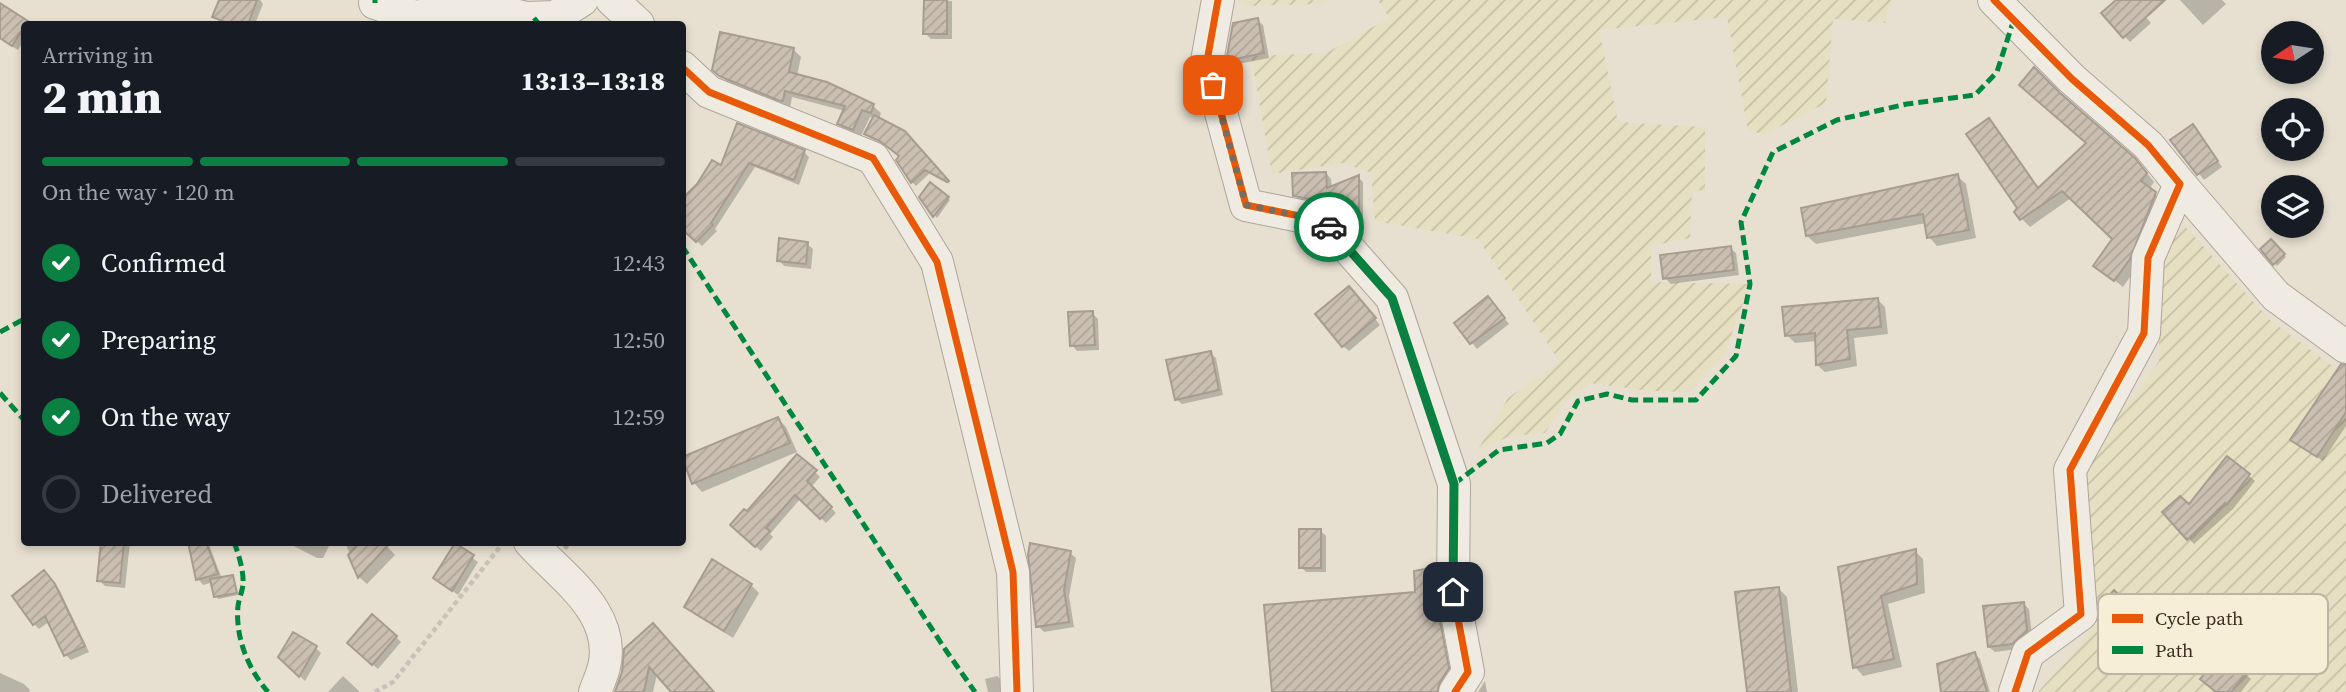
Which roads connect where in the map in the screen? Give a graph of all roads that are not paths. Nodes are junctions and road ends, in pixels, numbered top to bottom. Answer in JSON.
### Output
{"nodes":[{"id":1,"x":582,"y":0,"type":"edge"},
{"id":2,"x":612,"y":0,"type":"edge"},
{"id":3,"x":1219,"y":0,"type":"edge"},
{"id":4,"x":1994,"y":0,"type":"edge"},
{"id":5,"x":374,"y":9,"type":"edge"},
{"id":6,"x":635,"y":21,"type":"edge"},
{"id":7,"x":686,"y":71,"type":"edge"},
{"id":8,"x":2180,"y":184,"type":"junction"},
{"id":9,"x":2346,"y":347,"type":"edge"},
{"id":10,"x":534,"y":546,"type":"edge"},
{"id":11,"x":595,"y":692,"type":"edge"},
{"id":12,"x":1017,"y":692,"type":"edge"},
{"id":13,"x":1455,"y":692,"type":"edge"},
{"id":14,"x":2015,"y":692,"type":"edge"}],
"edges":[{"from":1,"to":5,"type":"street"},
{"from":2,"to":6,"type":"street"},
{"from":3,"to":13,"type":"street"},
{"from":4,"to":8,"type":"street"},
{"from":7,"to":12,"type":"street"},
{"from":8,"to":9,"type":"street"},
{"from":8,"to":14,"type":"street"},
{"from":10,"to":11,"type":"street"}]}
